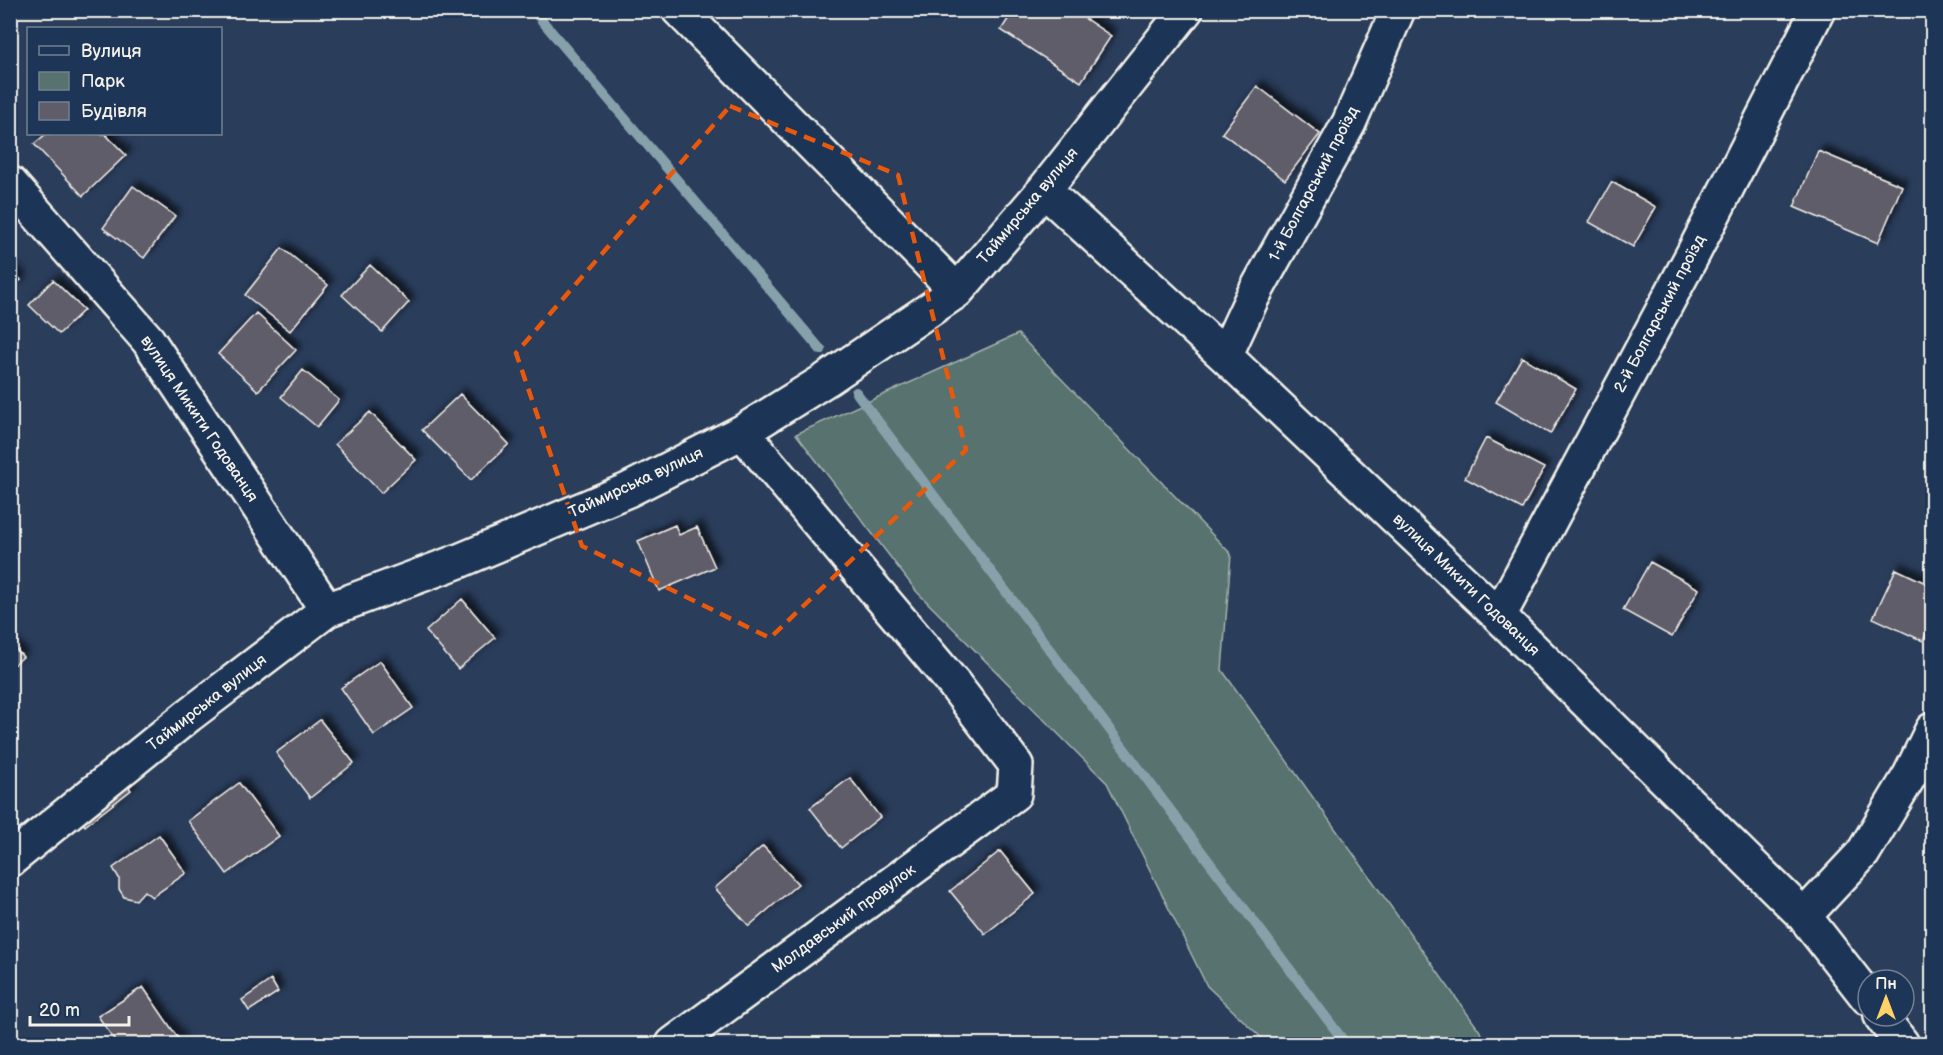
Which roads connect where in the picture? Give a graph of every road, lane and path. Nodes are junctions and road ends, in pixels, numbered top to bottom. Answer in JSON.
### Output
{"nodes":[{"id":1,"x":679,"y":10,"type":"edge"},
{"id":2,"x":1186,"y":10,"type":"edge"},
{"id":3,"x":1398,"y":10,"type":"edge"},
{"id":4,"x":1818,"y":10,"type":"edge"},
{"id":5,"x":10,"y":183,"type":"edge"},
{"id":6,"x":1044,"y":190,"type":"junction"},
{"id":7,"x":957,"y":291,"type":"junction"},
{"id":8,"x":1225,"y":356,"type":"junction"},
{"id":9,"x":742,"y":432,"type":"junction"},
{"id":10,"x":327,"y":610,"type":"junction"},
{"id":11,"x":1499,"y":616,"type":"junction"},
{"id":12,"x":1932,"y":730,"type":"edge"},
{"id":13,"x":10,"y":860,"type":"edge"},
{"id":14,"x":1804,"y":916,"type":"junction"},
{"id":15,"x":1856,"y":983,"type":"edge"},
{"id":16,"x":1890,"y":1028,"type":"edge"},
{"id":17,"x":673,"y":1044,"type":"edge"},
{"id":18,"x":1902,"y":1044,"type":"edge"}],
"edges":[{"from":1,"to":7,"type":"street"},
{"from":2,"to":6,"type":"street","name":"Таймирська вулиця"},
{"from":3,"to":8,"type":"street","name":"1-й Болгарський проїзд"},
{"from":4,"to":11,"type":"street","name":"2-й Болгарський проїзд"},
{"from":5,"to":10,"type":"street","name":"вулиця Микити Годованця"},
{"from":6,"to":7,"type":"street","name":"Таймирська вулиця"},
{"from":6,"to":8,"type":"street","name":"вулиця Микити Годованця"},
{"from":7,"to":9,"type":"street","name":"Таймирська вулиця"},
{"from":8,"to":11,"type":"street","name":"вулиця Микити Годованця"},
{"from":9,"to":10,"type":"street","name":"Таймирська вулиця"},
{"from":9,"to":17,"type":"street","name":"Молдавський провулок"},
{"from":10,"to":13,"type":"street","name":"Таймирська вулиця"},
{"from":11,"to":14,"type":"street","name":"вулиця Микити Годованця"},
{"from":12,"to":14,"type":"street"},
{"from":14,"to":15,"type":"street","name":"вулиця Микити Годованця"},
{"from":16,"to":18,"type":"street"}]}
